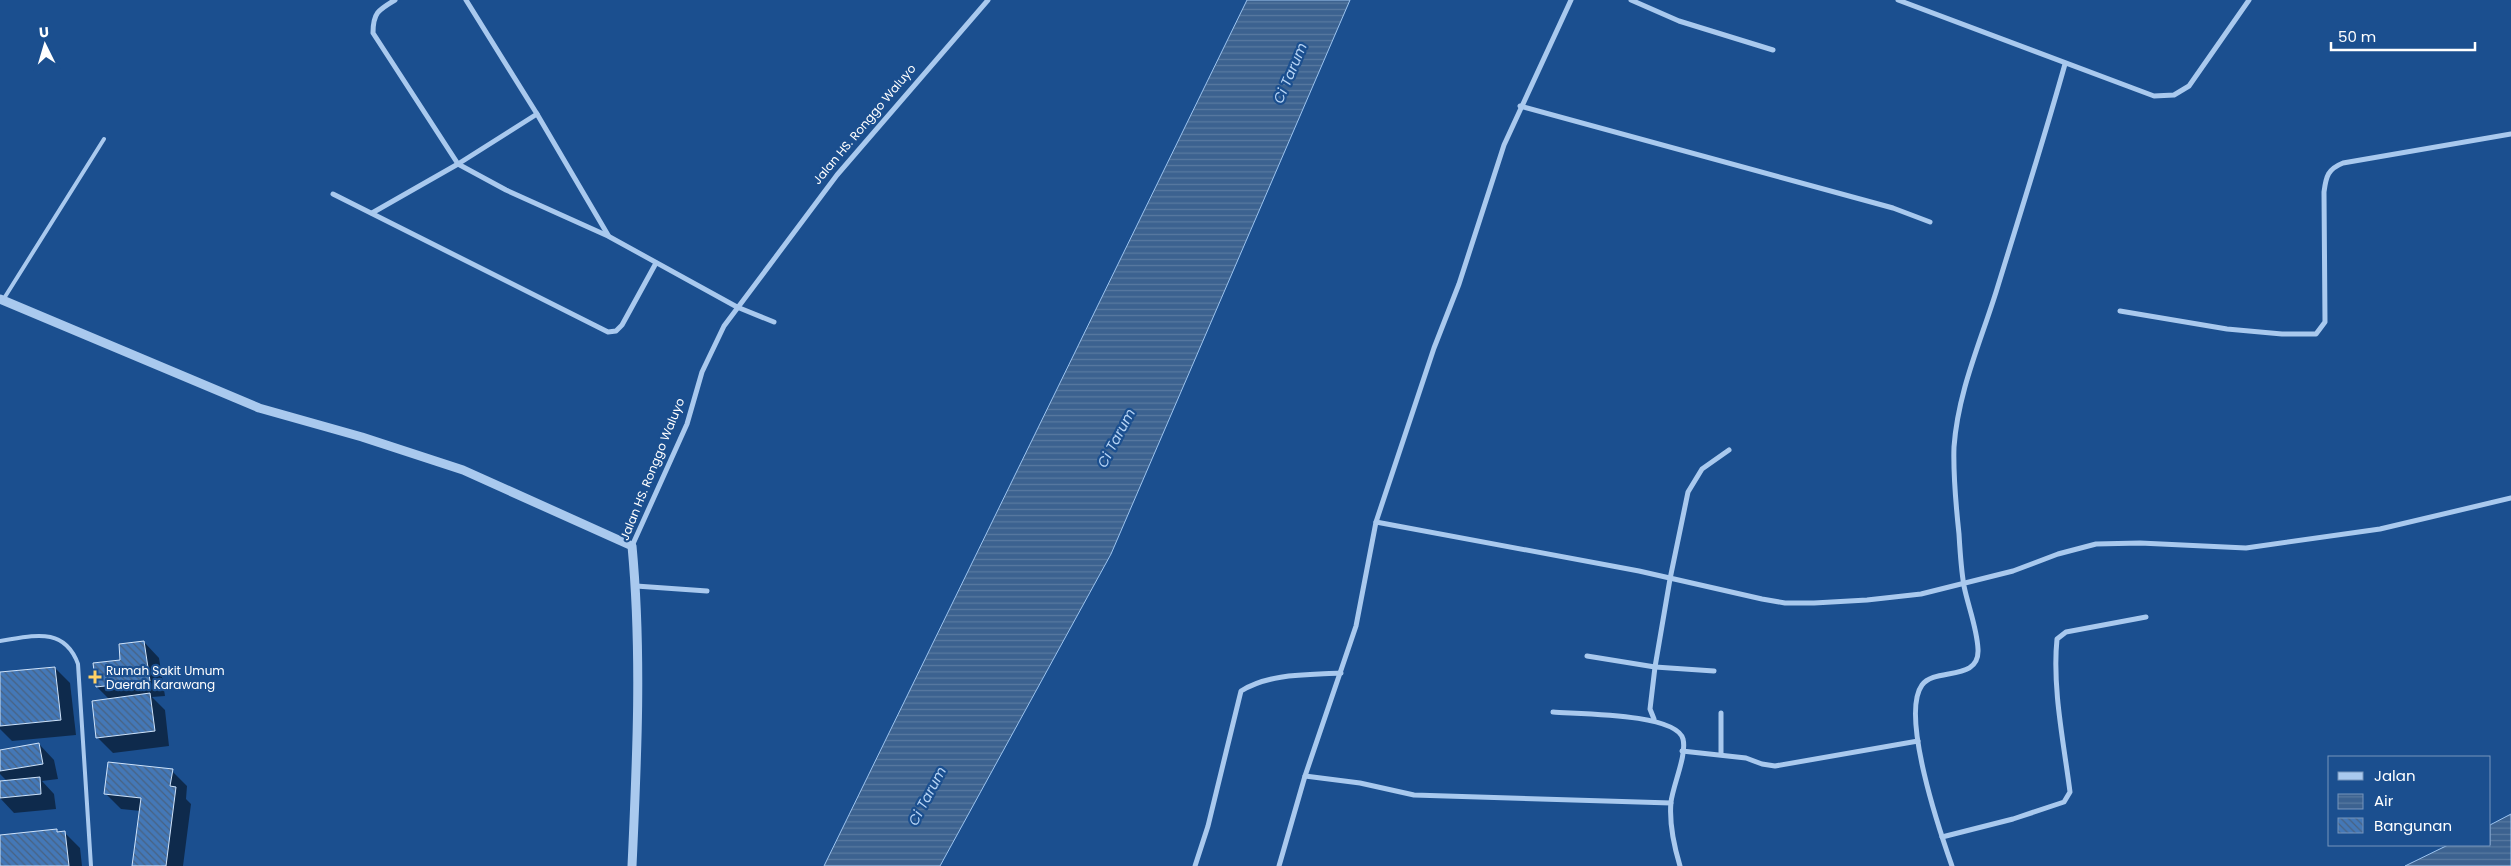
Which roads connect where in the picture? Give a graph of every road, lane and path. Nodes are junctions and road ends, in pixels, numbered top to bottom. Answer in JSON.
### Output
{"nodes":[{"id":1,"x":395,"y":0,"type":"edge"},
{"id":2,"x":466,"y":0,"type":"edge"},
{"id":3,"x":988,"y":0,"type":"edge"},
{"id":4,"x":1571,"y":0,"type":"edge"},
{"id":5,"x":1631,"y":0,"type":"edge"},
{"id":6,"x":1898,"y":0,"type":"edge"},
{"id":7,"x":2249,"y":0,"type":"edge"},
{"id":8,"x":1773,"y":50,"type":"dead end"},
{"id":9,"x":2065,"y":64,"type":"junction"},
{"id":10,"x":1520,"y":106,"type":"junction"},
{"id":11,"x":537,"y":114,"type":"junction"},
{"id":12,"x":2511,"y":134,"type":"edge"},
{"id":13,"x":104,"y":139,"type":"dead end"},
{"id":14,"x":458,"y":164,"type":"junction"},
{"id":15,"x":333,"y":194,"type":"dead end"},
{"id":16,"x":372,"y":213,"type":"junction"},
{"id":17,"x":1930,"y":222,"type":"dead end"},
{"id":18,"x":608,"y":236,"type":"junction"},
{"id":19,"x":656,"y":263,"type":"junction"},
{"id":20,"x":1,"y":299,"type":"edge"},
{"id":21,"x":737,"y":307,"type":"junction"},
{"id":22,"x":2120,"y":310,"type":"dead end"},
{"id":23,"x":774,"y":322,"type":"dead end"},
{"id":24,"x":1729,"y":450,"type":"dead end"},
{"id":25,"x":2511,"y":498,"type":"edge"},
{"id":26,"x":1376,"y":522,"type":"junction"},
{"id":27,"x":632,"y":546,"type":"junction"},
{"id":28,"x":1670,"y":579,"type":"junction"},
{"id":29,"x":1963,"y":584,"type":"junction"},
{"id":30,"x":636,"y":586,"type":"junction"},
{"id":31,"x":707,"y":592,"type":"dead end"},
{"id":32,"x":2146,"y":617,"type":"dead end"},
{"id":33,"x":0,"y":641,"type":"edge"},
{"id":34,"x":1587,"y":656,"type":"dead end"},
{"id":35,"x":1655,"y":667,"type":"junction"},
{"id":36,"x":1714,"y":671,"type":"dead end"},
{"id":37,"x":1341,"y":673,"type":"junction"},
{"id":38,"x":1553,"y":712,"type":"dead end"},
{"id":39,"x":1721,"y":713,"type":"dead end"},
{"id":40,"x":1654,"y":719,"type":"junction"},
{"id":41,"x":1918,"y":741,"type":"junction"},
{"id":42,"x":1682,"y":751,"type":"junction"},
{"id":43,"x":1721,"y":754,"type":"junction"},
{"id":44,"x":1305,"y":776,"type":"junction"},
{"id":45,"x":1671,"y":803,"type":"junction"},
{"id":46,"x":1942,"y":837,"type":"junction"},
{"id":47,"x":91,"y":866,"type":"edge"},
{"id":48,"x":632,"y":866,"type":"edge"},
{"id":49,"x":1196,"y":866,"type":"edge"},
{"id":50,"x":1279,"y":866,"type":"edge"},
{"id":51,"x":1680,"y":866,"type":"edge"},
{"id":52,"x":1952,"y":866,"type":"edge"}],
"edges":[{"from":1,"to":14,"type":"street"},
{"from":2,"to":11,"type":"street"},
{"from":3,"to":21,"type":"street","name":"Jalan HS. Ronggo Waluyo"},
{"from":4,"to":10,"type":"street"},
{"from":5,"to":8,"type":"street"},
{"from":6,"to":9,"type":"street"},
{"from":7,"to":9,"type":"street"},
{"from":9,"to":29,"type":"street"},
{"from":10,"to":17,"type":"street"},
{"from":10,"to":26,"type":"street"},
{"from":11,"to":14,"type":"street"},
{"from":11,"to":18,"type":"street"},
{"from":12,"to":22,"type":"street"},
{"from":13,"to":20,"type":"lane"},
{"from":14,"to":16,"type":"street"},
{"from":14,"to":18,"type":"street"},
{"from":15,"to":16,"type":"street"},
{"from":16,"to":19,"type":"street"},
{"from":18,"to":19,"type":"street"},
{"from":19,"to":21,"type":"street"},
{"from":20,"to":27,"type":"street"},
{"from":21,"to":23,"type":"street"},
{"from":21,"to":27,"type":"street","name":"Jalan HS. Ronggo Waluyo"},
{"from":24,"to":28,"type":"street"},
{"from":25,"to":29,"type":"street"},
{"from":26,"to":28,"type":"street"},
{"from":26,"to":37,"type":"street"},
{"from":27,"to":30,"type":"street","name":"Jalan HS. Ronggo Waluyo"},
{"from":28,"to":29,"type":"street"},
{"from":28,"to":35,"type":"street"},
{"from":29,"to":41,"type":"street"},
{"from":30,"to":31,"type":"street"},
{"from":30,"to":48,"type":"street","name":"Jalan HS. Ronggo Waluyo"},
{"from":32,"to":46,"type":"street"},
{"from":33,"to":47,"type":"lane"},
{"from":34,"to":35,"type":"street"},
{"from":35,"to":36,"type":"street"},
{"from":35,"to":40,"type":"street"},
{"from":37,"to":44,"type":"street"},
{"from":37,"to":49,"type":"street"},
{"from":38,"to":40,"type":"street"},
{"from":39,"to":43,"type":"street"},
{"from":40,"to":42,"type":"street"},
{"from":41,"to":43,"type":"street"},
{"from":41,"to":46,"type":"street"},
{"from":42,"to":43,"type":"street"},
{"from":42,"to":45,"type":"street"},
{"from":44,"to":45,"type":"street"},
{"from":44,"to":50,"type":"street"},
{"from":45,"to":51,"type":"street"},
{"from":46,"to":52,"type":"street"}]}
